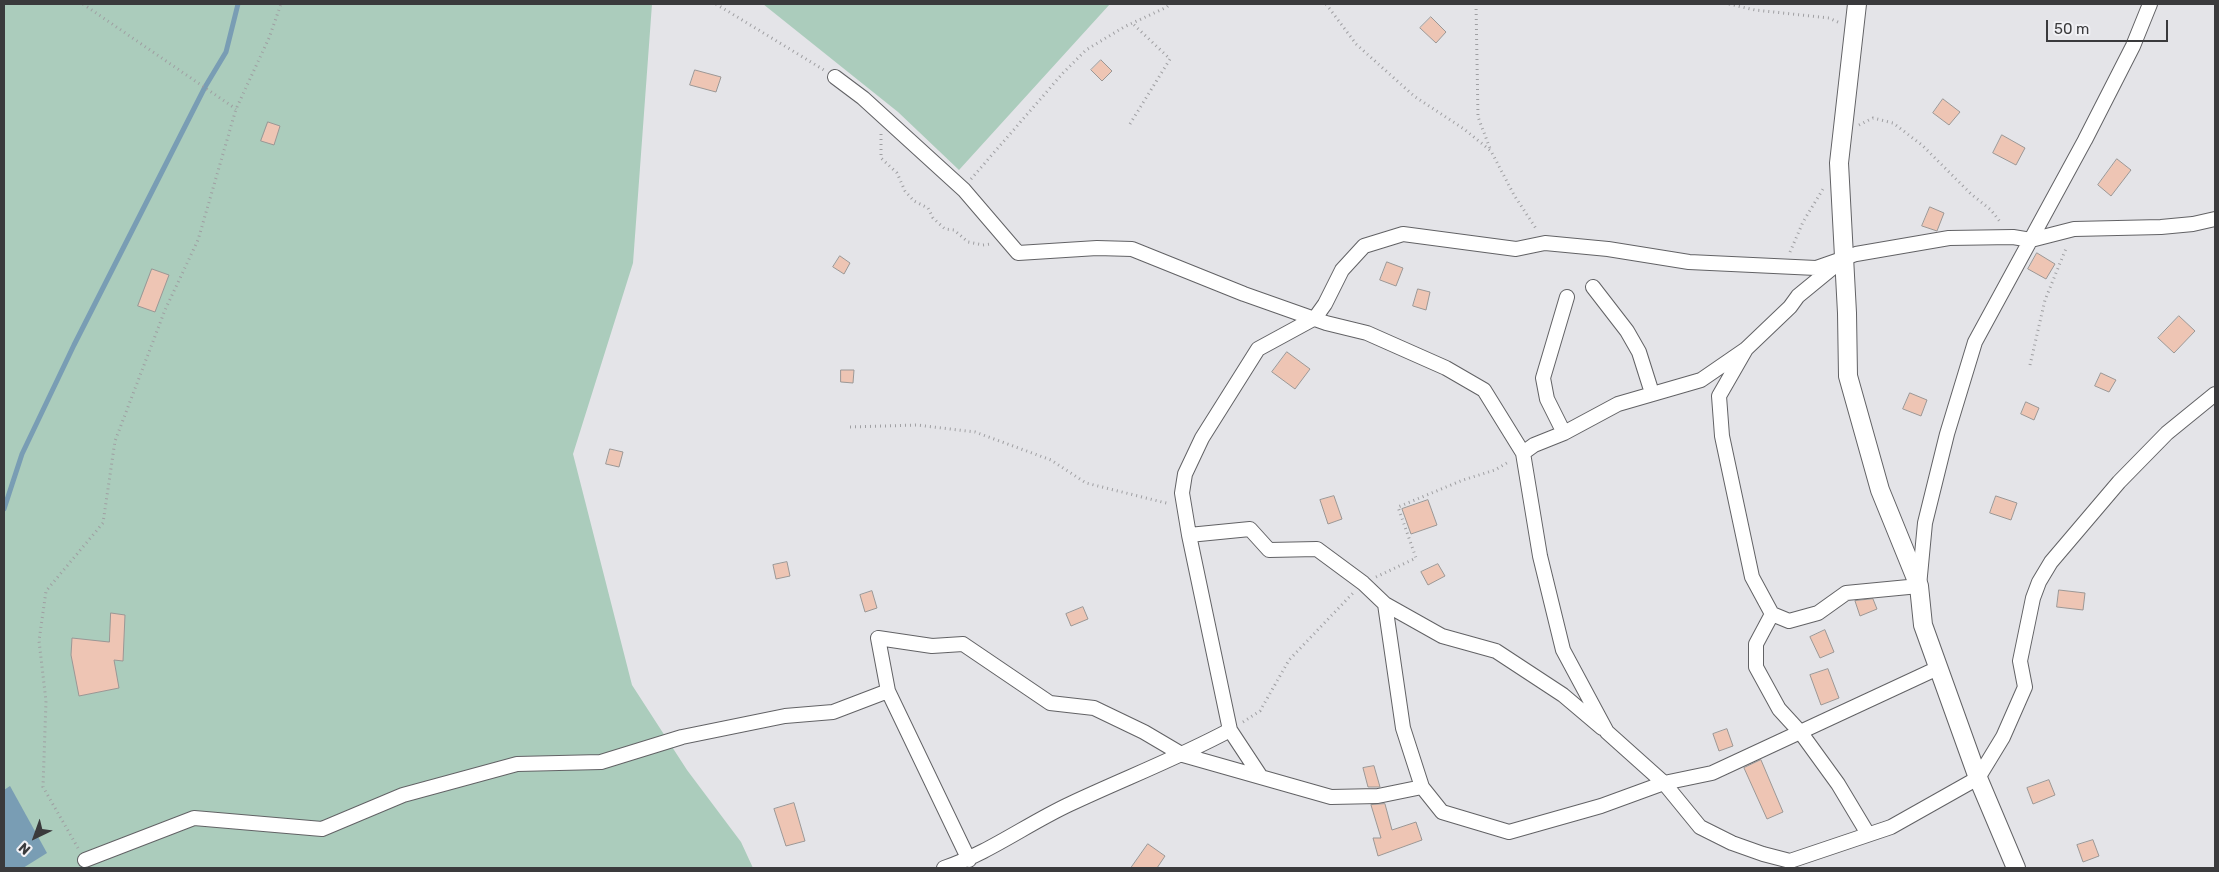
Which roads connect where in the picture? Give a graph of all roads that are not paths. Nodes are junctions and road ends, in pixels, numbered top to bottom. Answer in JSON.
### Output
{"nodes":[{"id":1,"x":1858,"y":4,"type":"edge"},
{"id":2,"x":2150,"y":4,"type":"edge"},
{"id":3,"x":835,"y":77,"type":"road end"},
{"id":4,"x":2215,"y":219,"type":"edge"},
{"id":5,"x":2030,"y":240,"type":"junction"},
{"id":6,"x":1843,"y":259,"type":"junction"},
{"id":7,"x":1593,"y":287,"type":"dead end"},
{"id":8,"x":1568,"y":297,"type":"dead end"},
{"id":9,"x":1315,"y":318,"type":"junction"},
{"id":10,"x":1746,"y":348,"type":"junction"},
{"id":11,"x":1652,"y":393,"type":"junction"},
{"id":12,"x":2215,"y":394,"type":"edge"},
{"id":13,"x":1564,"y":433,"type":"junction"},
{"id":14,"x":1523,"y":453,"type":"junction"},
{"id":15,"x":1189,"y":535,"type":"junction"},
{"id":16,"x":1919,"y":586,"type":"junction"},
{"id":17,"x":1385,"y":604,"type":"junction"},
{"id":18,"x":1772,"y":614,"type":"junction"},
{"id":19,"x":1938,"y":668,"type":"junction"},
{"id":20,"x":888,"y":691,"type":"junction"},
{"id":21,"x":1230,"y":730,"type":"junction"},
{"id":22,"x":1607,"y":732,"type":"junction"},
{"id":23,"x":1801,"y":733,"type":"junction"},
{"id":24,"x":1183,"y":755,"type":"junction"},
{"id":25,"x":1261,"y":777,"type":"junction"},
{"id":26,"x":1978,"y":778,"type":"junction"},
{"id":27,"x":1664,"y":784,"type":"junction"},
{"id":28,"x":1422,"y":787,"type":"junction"},
{"id":29,"x":1868,"y":834,"type":"junction"},
{"id":30,"x":85,"y":860,"type":"road end"},
{"id":31,"x":969,"y":860,"type":"junction"},
{"id":32,"x":1788,"y":864,"type":"edge"},
{"id":33,"x":944,"y":868,"type":"edge"},
{"id":34,"x":2016,"y":868,"type":"edge"}],
"edges":[{"from":1,"to":6,"type":"street"},
{"from":2,"to":5,"type":"street"},
{"from":3,"to":9,"type":"street"},
{"from":4,"to":5,"type":"street"},
{"from":5,"to":6,"type":"street"},
{"from":5,"to":16,"type":"street"},
{"from":6,"to":9,"type":"street"},
{"from":6,"to":10,"type":"street"},
{"from":6,"to":16,"type":"street"},
{"from":7,"to":11,"type":"street"},
{"from":8,"to":13,"type":"street"},
{"from":9,"to":14,"type":"street"},
{"from":9,"to":15,"type":"street"},
{"from":10,"to":11,"type":"street"},
{"from":10,"to":18,"type":"street"},
{"from":11,"to":13,"type":"street"},
{"from":12,"to":26,"type":"street"},
{"from":13,"to":14,"type":"street"},
{"from":14,"to":22,"type":"street"},
{"from":15,"to":17,"type":"street"},
{"from":15,"to":21,"type":"street"},
{"from":16,"to":18,"type":"street"},
{"from":16,"to":19,"type":"street"},
{"from":17,"to":22,"type":"street"},
{"from":17,"to":28,"type":"street"},
{"from":18,"to":23,"type":"street"},
{"from":19,"to":23,"type":"street"},
{"from":19,"to":26,"type":"street"},
{"from":20,"to":24,"type":"street"},
{"from":20,"to":30,"type":"street"},
{"from":20,"to":31,"type":"street"},
{"from":21,"to":24,"type":"street"},
{"from":21,"to":25,"type":"street"},
{"from":22,"to":27,"type":"street"},
{"from":23,"to":27,"type":"street"},
{"from":23,"to":29,"type":"street"},
{"from":24,"to":25,"type":"street"},
{"from":24,"to":31,"type":"street"},
{"from":25,"to":28,"type":"street"},
{"from":26,"to":29,"type":"street"},
{"from":26,"to":34,"type":"street"},
{"from":27,"to":28,"type":"street"},
{"from":27,"to":32,"type":"street"},
{"from":29,"to":32,"type":"street"},
{"from":31,"to":33,"type":"street"}]}
